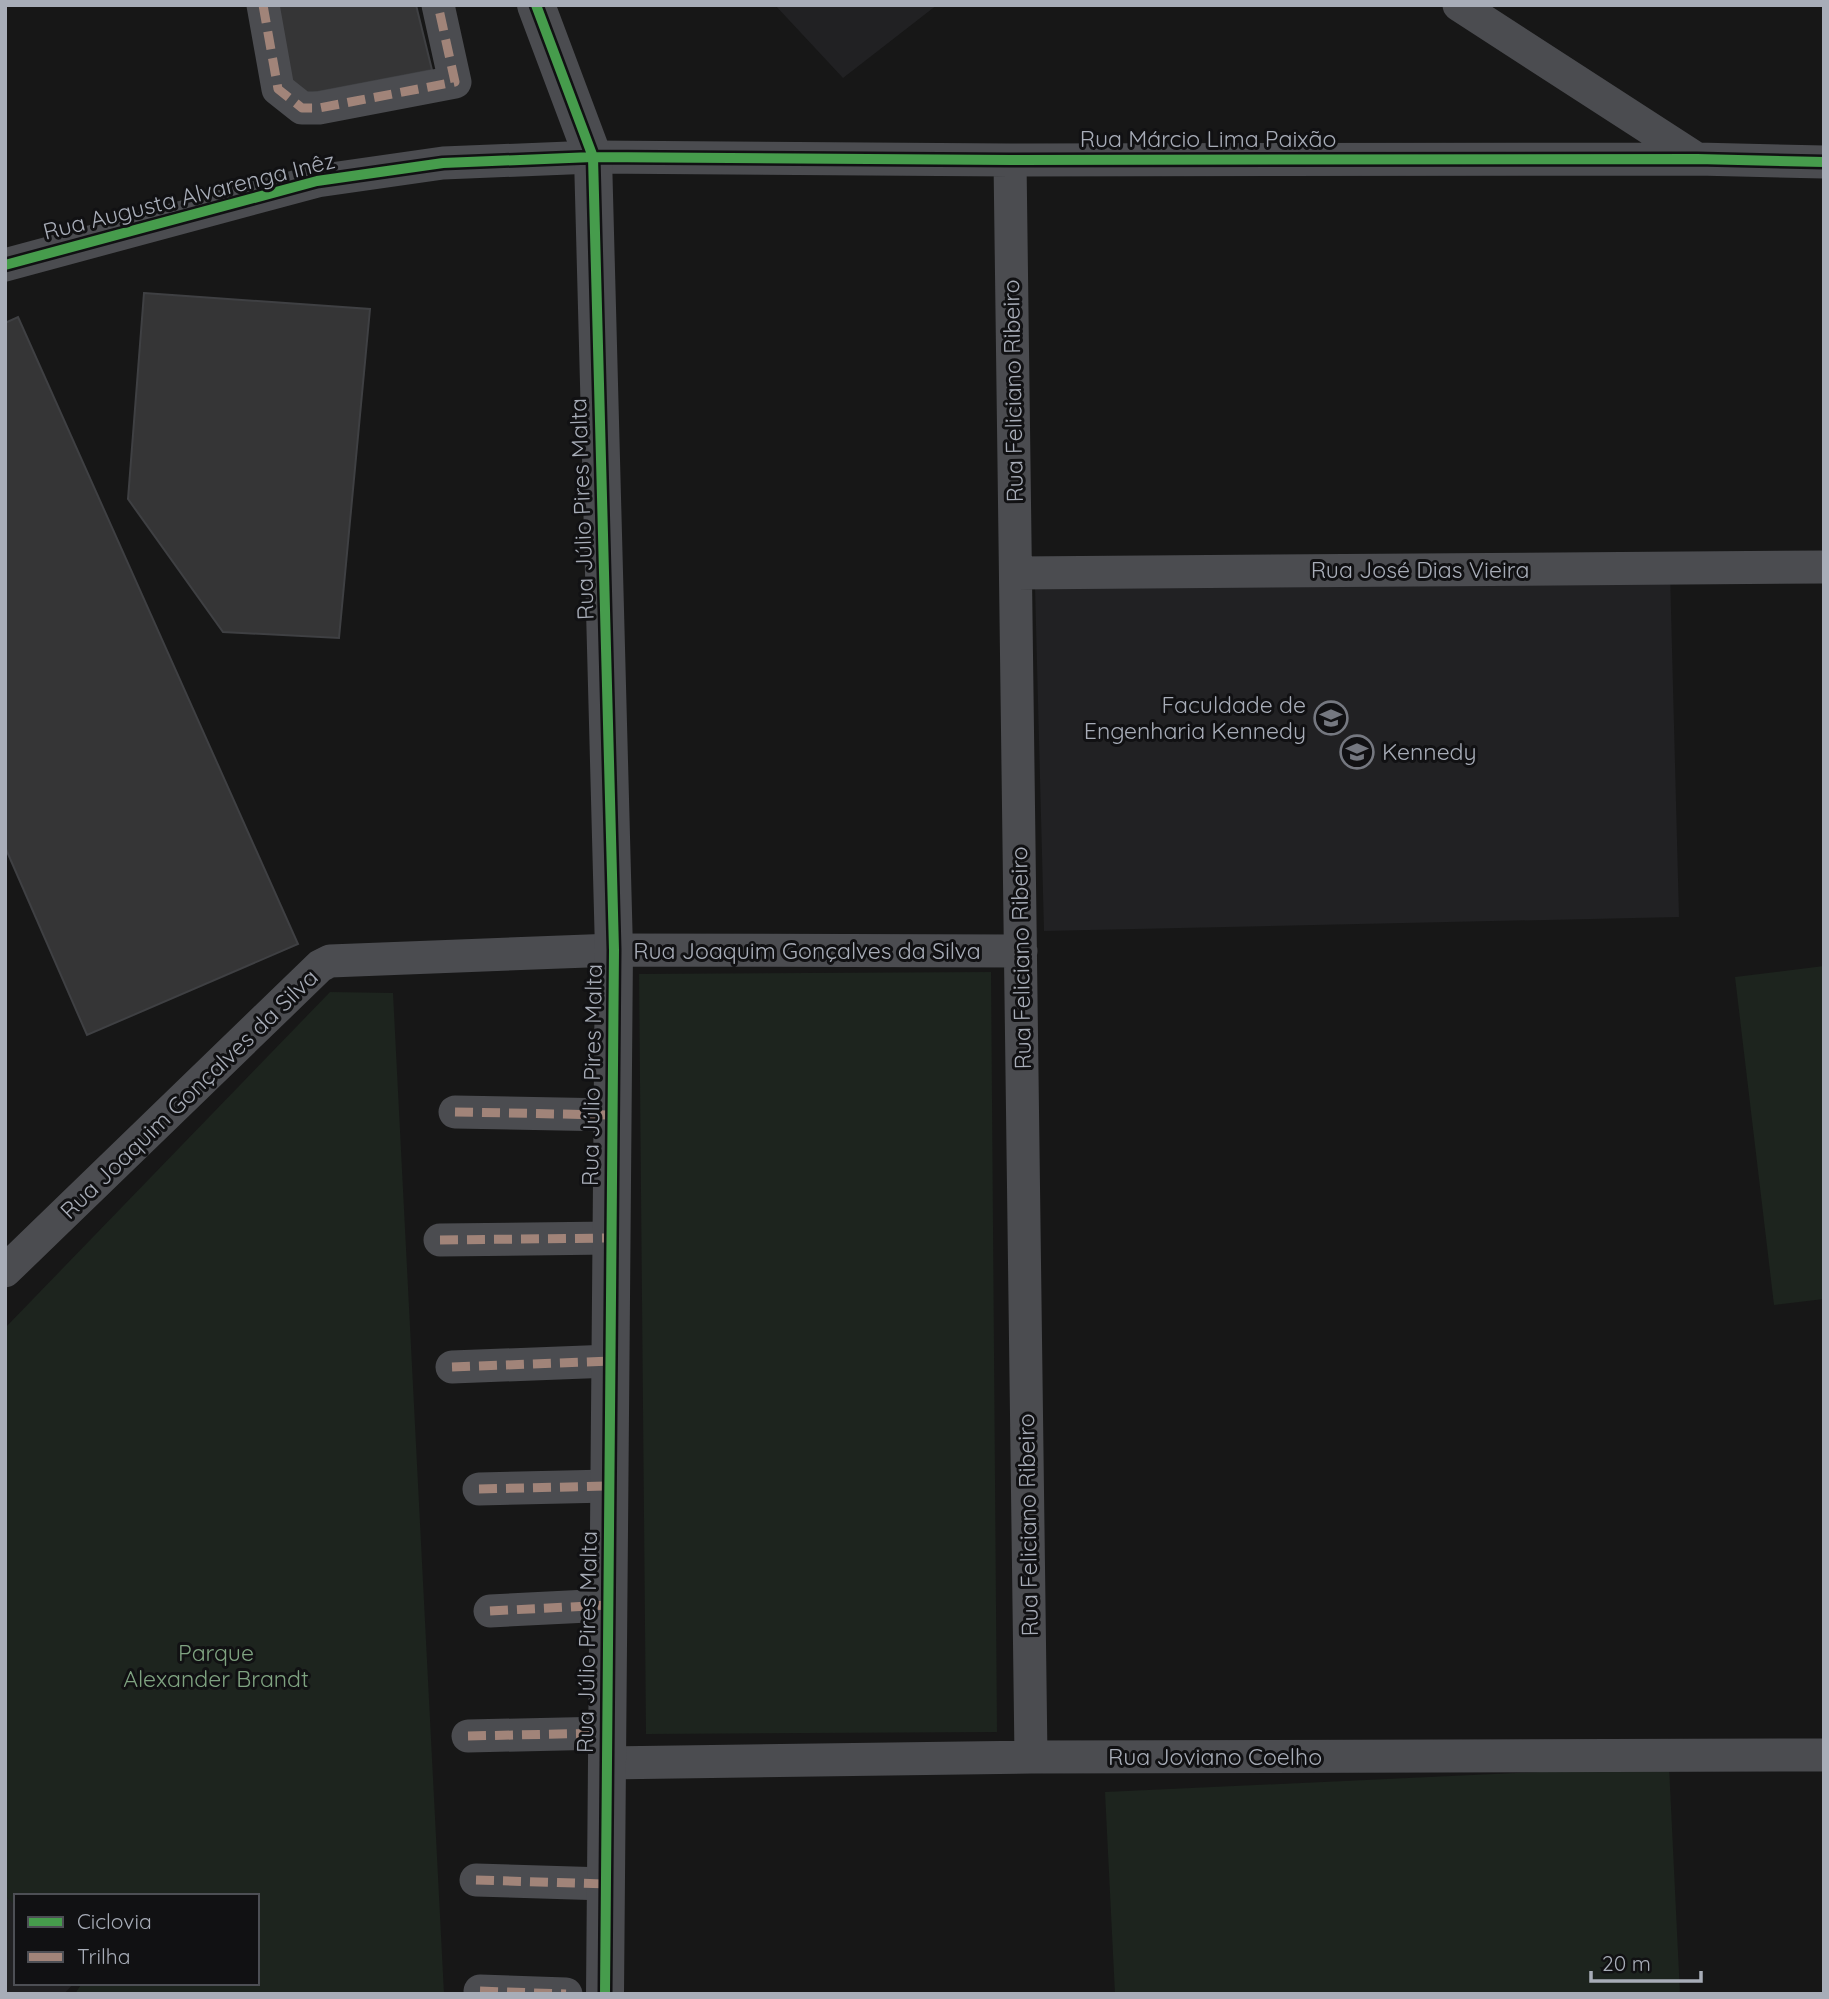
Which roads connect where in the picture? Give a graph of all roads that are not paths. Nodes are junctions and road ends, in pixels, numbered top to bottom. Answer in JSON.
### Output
{"nodes":[{"id":1,"x":262,"y":5,"type":"edge"},
{"id":2,"x":438,"y":5,"type":"edge"},
{"id":3,"x":536,"y":5,"type":"edge"},
{"id":4,"x":1459,"y":5,"type":"edge"},
{"id":5,"x":593,"y":157,"type":"junction"},
{"id":6,"x":1697,"y":159,"type":"junction"},
{"id":7,"x":1010,"y":160,"type":"junction"},
{"id":8,"x":1824,"y":162,"type":"edge"},
{"id":9,"x":5,"y":265,"type":"edge"},
{"id":10,"x":1824,"y":567,"type":"edge"},
{"id":11,"x":1016,"y":573,"type":"junction"},
{"id":12,"x":614,"y":950,"type":"junction"},
{"id":13,"x":1021,"y":951,"type":"junction"},
{"id":14,"x":454,"y":1112,"type":"dead end"},
{"id":15,"x":613,"y":1115,"type":"junction"},
{"id":16,"x":611,"y":1238,"type":"junction"},
{"id":17,"x":440,"y":1240,"type":"dead end"},
{"id":18,"x":5,"y":1271,"type":"edge"},
{"id":19,"x":611,"y":1361,"type":"junction"},
{"id":20,"x":452,"y":1367,"type":"dead end"},
{"id":21,"x":609,"y":1486,"type":"junction"},
{"id":22,"x":479,"y":1489,"type":"dead end"},
{"id":23,"x":608,"y":1605,"type":"junction"},
{"id":24,"x":491,"y":1611,"type":"dead end"},
{"id":25,"x":468,"y":1736,"type":"dead end"},
{"id":26,"x":607,"y":1748,"type":"junction"},
{"id":27,"x":1824,"y":1755,"type":"edge"},
{"id":28,"x":1031,"y":1757,"type":"junction"},
{"id":29,"x":476,"y":1880,"type":"dead end"},
{"id":30,"x":606,"y":1884,"type":"junction"},
{"id":31,"x":480,"y":1991,"type":"dead end"},
{"id":32,"x":566,"y":1994,"type":"edge"},
{"id":33,"x":605,"y":1994,"type":"edge"}],
"edges":[{"from":1,"to":2,"type":"street"},
{"from":3,"to":5,"type":"street","name":"Rua Júlio Pires Malta"},
{"from":4,"to":6,"type":"street"},
{"from":5,"to":7,"type":"street","name":"Rua Márcio Lima Paixão"},
{"from":5,"to":9,"type":"street","name":"Rua Augusta Alvarenga Inêz"},
{"from":5,"to":12,"type":"street","name":"Rua Júlio Pires Malta"},
{"from":6,"to":7,"type":"street","name":"Rua Márcio Lima Paixão"},
{"from":6,"to":8,"type":"street","name":"Rua Márcio Lima Paixão"},
{"from":7,"to":11,"type":"street","name":"Rua Feliciano Ribeiro"},
{"from":10,"to":11,"type":"street","name":"Rua José Dias Vieira"},
{"from":11,"to":13,"type":"street","name":"Rua Feliciano Ribeiro"},
{"from":12,"to":13,"type":"street","name":"Rua Joaquim Gonçalves da Silva"},
{"from":12,"to":15,"type":"street","name":"Rua Júlio Pires Malta"},
{"from":12,"to":18,"type":"street","name":"Rua Joaquim Gonçalves da Silva"},
{"from":13,"to":28,"type":"street","name":"Rua Feliciano Ribeiro"},
{"from":14,"to":15,"type":"street"},
{"from":15,"to":16,"type":"street","name":"Rua Júlio Pires Malta"},
{"from":16,"to":17,"type":"street"},
{"from":16,"to":19,"type":"street","name":"Rua Júlio Pires Malta"},
{"from":19,"to":20,"type":"street"},
{"from":19,"to":21,"type":"street","name":"Rua Júlio Pires Malta"},
{"from":21,"to":22,"type":"street"},
{"from":21,"to":23,"type":"street","name":"Rua Júlio Pires Malta"},
{"from":23,"to":24,"type":"street"},
{"from":23,"to":26,"type":"street","name":"Rua Júlio Pires Malta"},
{"from":25,"to":26,"type":"street","name":"Rua Joviano Coelho"},
{"from":26,"to":28,"type":"street","name":"Rua Joviano Coelho"},
{"from":26,"to":30,"type":"street","name":"Rua Júlio Pires Malta"},
{"from":27,"to":28,"type":"street","name":"Rua Joviano Coelho"},
{"from":29,"to":30,"type":"street"},
{"from":30,"to":33,"type":"street","name":"Rua Júlio Pires Malta"},
{"from":31,"to":32,"type":"street"}]}
